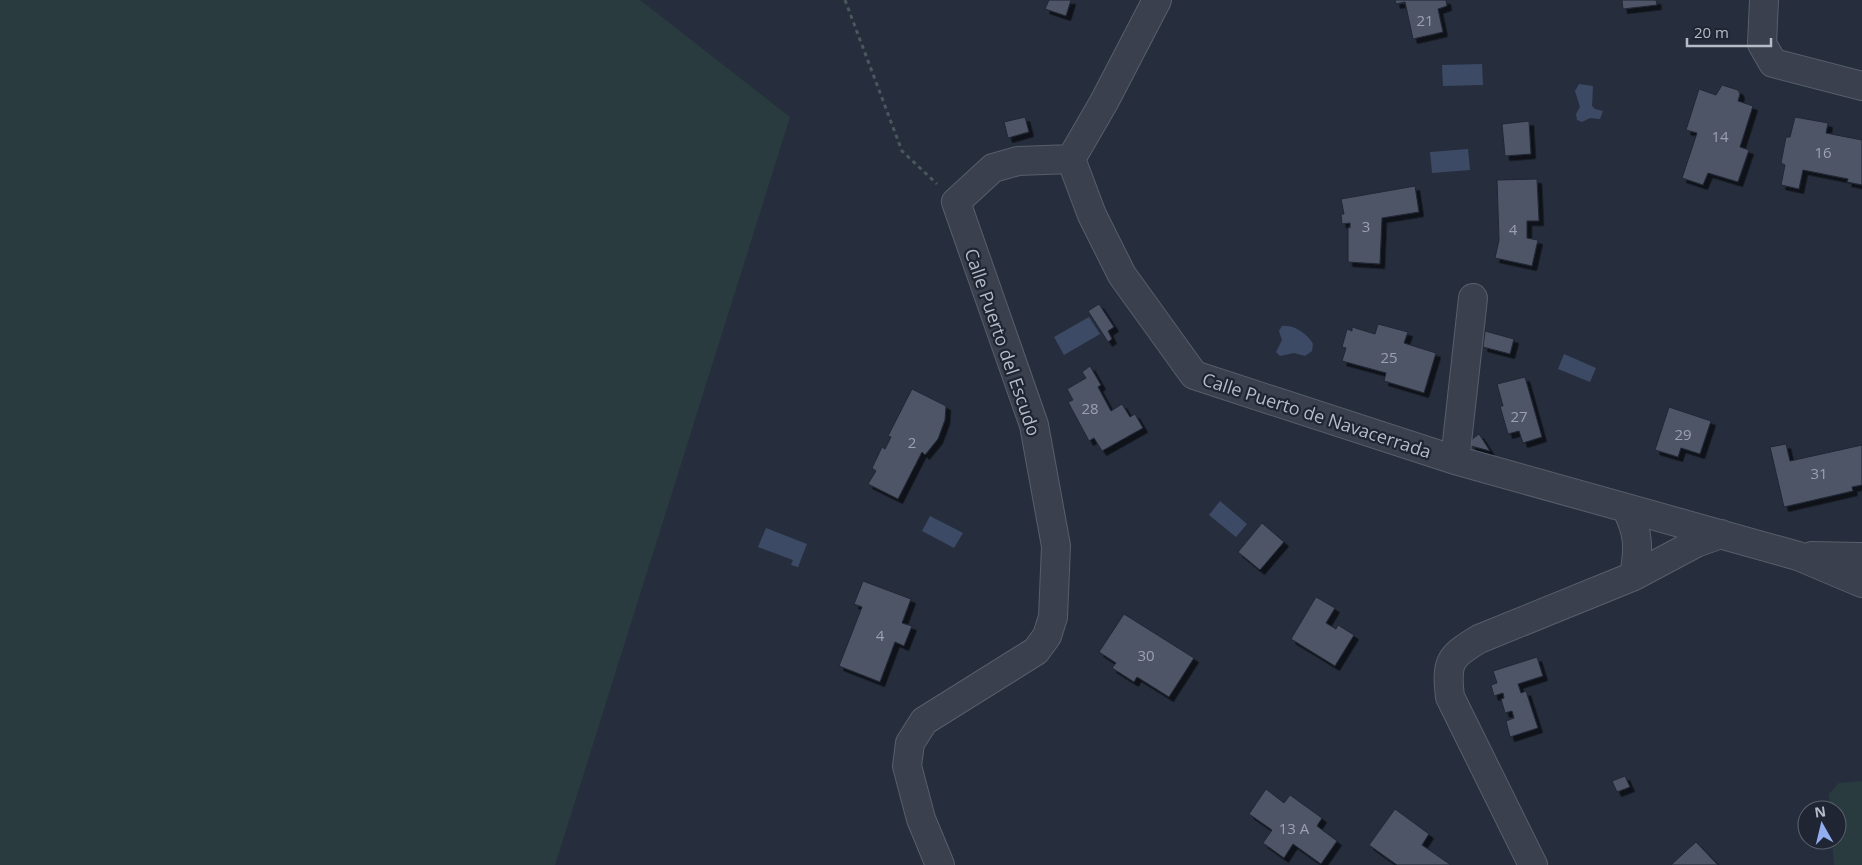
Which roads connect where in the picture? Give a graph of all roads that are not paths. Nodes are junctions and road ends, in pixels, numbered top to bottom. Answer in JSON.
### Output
{"nodes":[{"id":1,"x":1157,"y":0,"type":"edge"},
{"id":2,"x":1764,"y":0,"type":"edge"},
{"id":3,"x":1862,"y":86,"type":"edge"},
{"id":4,"x":1071,"y":159,"type":"junction"},
{"id":5,"x":1473,"y":298,"type":"dead end"},
{"id":6,"x":1455,"y":460,"type":"junction"},
{"id":7,"x":1626,"y":508,"type":"junction"},
{"id":8,"x":1721,"y":534,"type":"junction"},
{"id":9,"x":1798,"y":556,"type":"junction"},
{"id":10,"x":1862,"y":557,"type":"edge"},
{"id":11,"x":1634,"y":576,"type":"junction"},
{"id":12,"x":1862,"y":583,"type":"edge"},
{"id":13,"x":940,"y":865,"type":"edge"},
{"id":14,"x":1532,"y":865,"type":"edge"}],
"edges":[{"from":1,"to":4,"type":"street"},
{"from":2,"to":3,"type":"street"},
{"from":4,"to":6,"type":"street","name":"Calle Puerto de Navacerrada"},
{"from":4,"to":13,"type":"street","name":"Calle Puerto del Escudo"},
{"from":5,"to":6,"type":"street"},
{"from":6,"to":7,"type":"street","name":"Calle Puerto de Navacerrada"},
{"from":7,"to":8,"type":"street","name":"Calle Puerto de Navacerrada"},
{"from":7,"to":11,"type":"street"},
{"from":8,"to":9,"type":"street","name":"Calle Puerto de Navacerrada"},
{"from":8,"to":11,"type":"street"},
{"from":9,"to":10,"type":"street","name":"Calle Puerto de Navacerrada"},
{"from":9,"to":12,"type":"street","name":"Calle Puerto de Navacerrada"},
{"from":11,"to":14,"type":"street"}]}
